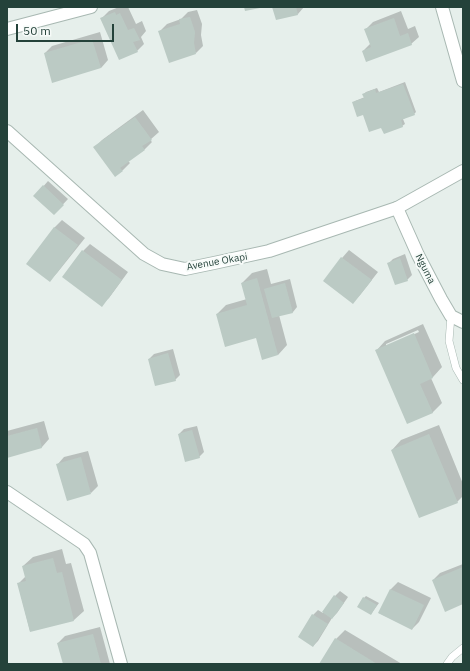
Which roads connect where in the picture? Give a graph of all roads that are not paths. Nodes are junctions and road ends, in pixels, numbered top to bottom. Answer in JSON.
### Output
{"nodes":[{"id":1,"x":91,"y":7,"type":"edge"},
{"id":2,"x":442,"y":7,"type":"edge"},
{"id":3,"x":7,"y":30,"type":"edge"},
{"id":4,"x":463,"y":81,"type":"edge"},
{"id":5,"x":7,"y":131,"type":"edge"},
{"id":6,"x":463,"y":171,"type":"edge"},
{"id":7,"x":397,"y":208,"type":"junction"},
{"id":8,"x":451,"y":316,"type":"junction"},
{"id":9,"x":463,"y":322,"type":"edge"},
{"id":10,"x":463,"y":380,"type":"edge"},
{"id":11,"x":7,"y":492,"type":"edge"},
{"id":12,"x":463,"y":648,"type":"edge"},
{"id":13,"x":121,"y":664,"type":"edge"},
{"id":14,"x":447,"y":664,"type":"edge"}],
"edges":[{"from":1,"to":3,"type":"street"},
{"from":2,"to":4,"type":"street"},
{"from":5,"to":7,"type":"street","name":"Avenue Okapi"},
{"from":6,"to":7,"type":"street","name":"Avenue Okapi"},
{"from":7,"to":8,"type":"street","name":"Nguma"},
{"from":8,"to":9,"type":"street"},
{"from":8,"to":10,"type":"lane"},
{"from":11,"to":13,"type":"street"},
{"from":12,"to":14,"type":"lane"}]}
